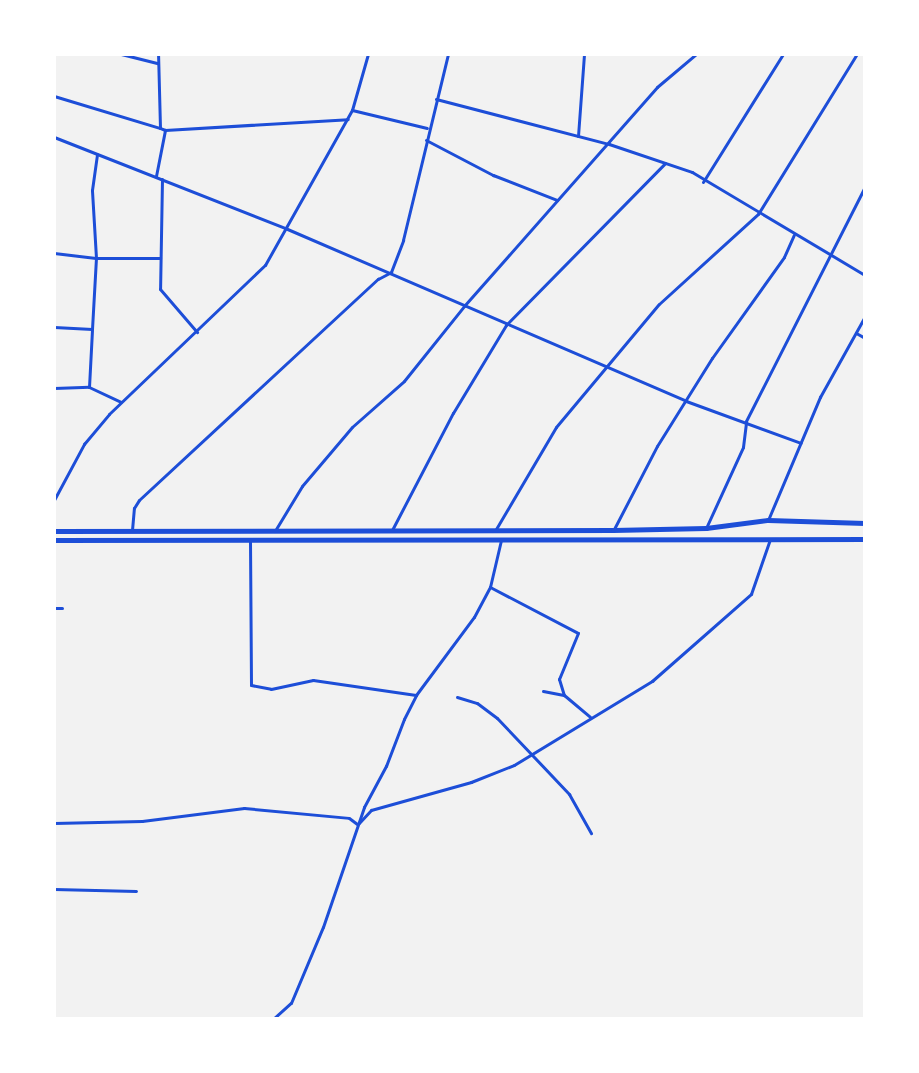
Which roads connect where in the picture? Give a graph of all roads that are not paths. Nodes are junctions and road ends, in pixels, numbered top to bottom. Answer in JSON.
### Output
{"nodes":[{"id":1,"x":121,"y":54,"type":"edge"},
{"id":2,"x":158,"y":54,"type":"edge"},
{"id":3,"x":368,"y":54,"type":"edge"},
{"id":4,"x":448,"y":54,"type":"edge"},
{"id":5,"x":584,"y":54,"type":"edge"},
{"id":6,"x":696,"y":54,"type":"edge"},
{"id":7,"x":783,"y":54,"type":"edge"},
{"id":8,"x":857,"y":54,"type":"edge"},
{"id":9,"x":158,"y":63,"type":"junction"},
{"id":10,"x":54,"y":96,"type":"edge"},
{"id":11,"x":436,"y":99,"type":"junction"},
{"id":12,"x":352,"y":110,"type":"junction"},
{"id":13,"x":348,"y":118,"type":"junction"},
{"id":14,"x":427,"y":128,"type":"junction"},
{"id":15,"x":162,"y":129,"type":"junction"},
{"id":16,"x":578,"y":136,"type":"junction"},
{"id":17,"x":54,"y":137,"type":"edge"},
{"id":18,"x":426,"y":140,"type":"junction"},
{"id":19,"x":609,"y":144,"type":"junction"},
{"id":20,"x":98,"y":154,"type":"junction"},
{"id":21,"x":665,"y":163,"type":"junction"},
{"id":22,"x":156,"y":176,"type":"junction"},
{"id":23,"x":162,"y":179,"type":"junction"},
{"id":24,"x":703,"y":182,"type":"junction"},
{"id":25,"x":865,"y":186,"type":"edge"},
{"id":26,"x":557,"y":200,"type":"junction"},
{"id":27,"x":758,"y":214,"type":"junction"},
{"id":28,"x":285,"y":228,"type":"junction"},
{"id":29,"x":794,"y":235,"type":"junction"},
{"id":30,"x":54,"y":253,"type":"edge"},
{"id":31,"x":831,"y":254,"type":"junction"},
{"id":32,"x":96,"y":258,"type":"junction"},
{"id":33,"x":160,"y":258,"type":"junction"},
{"id":34,"x":391,"y":272,"type":"junction"},
{"id":35,"x":865,"y":274,"type":"edge"},
{"id":36,"x":464,"y":306,"type":"junction"},
{"id":37,"x":865,"y":316,"type":"edge"},
{"id":38,"x":506,"y":325,"type":"junction"},
{"id":39,"x":54,"y":327,"type":"edge"},
{"id":40,"x":92,"y":329,"type":"junction"},
{"id":41,"x":197,"y":332,"type":"junction"},
{"id":42,"x":856,"y":332,"type":"junction"},
{"id":43,"x":865,"y":338,"type":"edge"},
{"id":44,"x":608,"y":364,"type":"junction"},
{"id":45,"x":89,"y":387,"type":"junction"},
{"id":46,"x":54,"y":388,"type":"edge"},
{"id":47,"x":686,"y":401,"type":"junction"},
{"id":48,"x":121,"y":402,"type":"junction"},
{"id":49,"x":746,"y":421,"type":"junction"},
{"id":50,"x":801,"y":443,"type":"junction"},
{"id":51,"x":54,"y":500,"type":"edge"},
{"id":52,"x":768,"y":520,"type":"junction"},
{"id":53,"x":865,"y":523,"type":"edge"},
{"id":54,"x":706,"y":528,"type":"junction"},
{"id":55,"x":276,"y":529,"type":"junction"},
{"id":56,"x":496,"y":529,"type":"junction"},
{"id":57,"x":525,"y":529,"type":"junction"},
{"id":58,"x":132,"y":530,"type":"junction"},
{"id":59,"x":164,"y":530,"type":"junction"},
{"id":60,"x":392,"y":530,"type":"junction"},
{"id":61,"x":614,"y":530,"type":"junction"},
{"id":62,"x":54,"y":531,"type":"edge"},
{"id":63,"x":164,"y":539,"type":"junction"},
{"id":64,"x":250,"y":539,"type":"junction"},
{"id":65,"x":501,"y":539,"type":"junction"},
{"id":66,"x":771,"y":539,"type":"junction"},
{"id":67,"x":865,"y":539,"type":"edge"},
{"id":68,"x":54,"y":540,"type":"edge"},
{"id":69,"x":524,"y":540,"type":"junction"},
{"id":70,"x":490,"y":587,"type":"junction"},
{"id":71,"x":54,"y":608,"type":"edge"},
{"id":72,"x":62,"y":608,"type":"dead end"},
{"id":73,"x":543,"y":691,"type":"dead end"},
{"id":74,"x":416,"y":695,"type":"junction"},
{"id":75,"x":564,"y":695,"type":"junction"},
{"id":76,"x":457,"y":697,"type":"dead end"},
{"id":77,"x":590,"y":717,"type":"junction"},
{"id":78,"x":530,"y":754,"type":"junction"},
{"id":79,"x":364,"y":807,"type":"junction"},
{"id":80,"x":371,"y":810,"type":"junction"},
{"id":81,"x":54,"y":823,"type":"edge"},
{"id":82,"x":358,"y":825,"type":"junction"},
{"id":83,"x":591,"y":833,"type":"dead end"},
{"id":84,"x":54,"y":889,"type":"edge"},
{"id":85,"x":136,"y":891,"type":"dead end"},
{"id":86,"x":273,"y":1019,"type":"edge"}],
"edges":[{"from":1,"to":9,"type":"street"},
{"from":2,"to":9,"type":"street"},
{"from":3,"to":12,"type":"street"},
{"from":4,"to":11,"type":"street"},
{"from":5,"to":16,"type":"street"},
{"from":6,"to":19,"type":"street"},
{"from":7,"to":24,"type":"street"},
{"from":8,"to":27,"type":"street"},
{"from":9,"to":15,"type":"street"},
{"from":10,"to":15,"type":"street"},
{"from":11,"to":14,"type":"street"},
{"from":11,"to":16,"type":"street"},
{"from":12,"to":13,"type":"street"},
{"from":12,"to":14,"type":"street"},
{"from":13,"to":15,"type":"street"},
{"from":13,"to":28,"type":"street"},
{"from":14,"to":18,"type":"street"},
{"from":15,"to":22,"type":"street"},
{"from":16,"to":19,"type":"street"},
{"from":17,"to":20,"type":"street"},
{"from":18,"to":26,"type":"street"},
{"from":18,"to":34,"type":"street"},
{"from":19,"to":21,"type":"street"},
{"from":19,"to":26,"type":"street"},
{"from":20,"to":22,"type":"street"},
{"from":20,"to":32,"type":"street"},
{"from":21,"to":24,"type":"street"},
{"from":21,"to":38,"type":"street"},
{"from":22,"to":23,"type":"street"},
{"from":23,"to":28,"type":"street"},
{"from":23,"to":33,"type":"street"},
{"from":24,"to":27,"type":"street"},
{"from":25,"to":31,"type":"street"},
{"from":26,"to":36,"type":"street"},
{"from":27,"to":29,"type":"street"},
{"from":27,"to":44,"type":"street"},
{"from":28,"to":34,"type":"street"},
{"from":28,"to":41,"type":"street"},
{"from":29,"to":31,"type":"street"},
{"from":29,"to":47,"type":"street"},
{"from":30,"to":32,"type":"street"},
{"from":31,"to":35,"type":"street"},
{"from":31,"to":49,"type":"street"},
{"from":32,"to":33,"type":"street"},
{"from":32,"to":40,"type":"street"},
{"from":33,"to":41,"type":"street"},
{"from":34,"to":36,"type":"street"},
{"from":34,"to":58,"type":"street"},
{"from":36,"to":38,"type":"street"},
{"from":36,"to":55,"type":"street"},
{"from":37,"to":42,"type":"street"},
{"from":38,"to":44,"type":"street"},
{"from":38,"to":60,"type":"street"},
{"from":39,"to":40,"type":"street"},
{"from":40,"to":45,"type":"street"},
{"from":41,"to":48,"type":"street"},
{"from":42,"to":43,"type":"street"},
{"from":42,"to":50,"type":"street"},
{"from":44,"to":47,"type":"street"},
{"from":44,"to":56,"type":"street"},
{"from":45,"to":46,"type":"street"},
{"from":45,"to":48,"type":"street"},
{"from":47,"to":49,"type":"street"},
{"from":47,"to":61,"type":"street"},
{"from":48,"to":51,"type":"street"},
{"from":49,"to":50,"type":"street"},
{"from":49,"to":54,"type":"street"},
{"from":50,"to":52,"type":"street"},
{"from":52,"to":53,"type":"highway"},
{"from":52,"to":54,"type":"highway"},
{"from":54,"to":61,"type":"highway"},
{"from":55,"to":59,"type":"highway"},
{"from":55,"to":60,"type":"highway"},
{"from":56,"to":57,"type":"highway"},
{"from":56,"to":60,"type":"highway"},
{"from":57,"to":61,"type":"highway"},
{"from":57,"to":69,"type":"highway"},
{"from":58,"to":59,"type":"highway"},
{"from":58,"to":62,"type":"highway"},
{"from":59,"to":63,"type":"highway"},
{"from":63,"to":64,"type":"highway"},
{"from":63,"to":68,"type":"highway"},
{"from":64,"to":65,"type":"highway"},
{"from":64,"to":74,"type":"street"},
{"from":65,"to":69,"type":"highway"},
{"from":65,"to":70,"type":"street"},
{"from":66,"to":67,"type":"highway"},
{"from":66,"to":69,"type":"highway"},
{"from":66,"to":77,"type":"street"},
{"from":70,"to":74,"type":"street"},
{"from":70,"to":75,"type":"street"},
{"from":71,"to":72,"type":"street"},
{"from":73,"to":75,"type":"street"},
{"from":74,"to":79,"type":"street"},
{"from":75,"to":77,"type":"street"},
{"from":76,"to":78,"type":"street"},
{"from":77,"to":78,"type":"street"},
{"from":78,"to":80,"type":"street"},
{"from":78,"to":83,"type":"street"},
{"from":79,"to":80,"type":"street"},
{"from":79,"to":82,"type":"street"},
{"from":80,"to":82,"type":"street"},
{"from":81,"to":82,"type":"street"},
{"from":82,"to":86,"type":"street"},
{"from":84,"to":85,"type":"street"}]}
